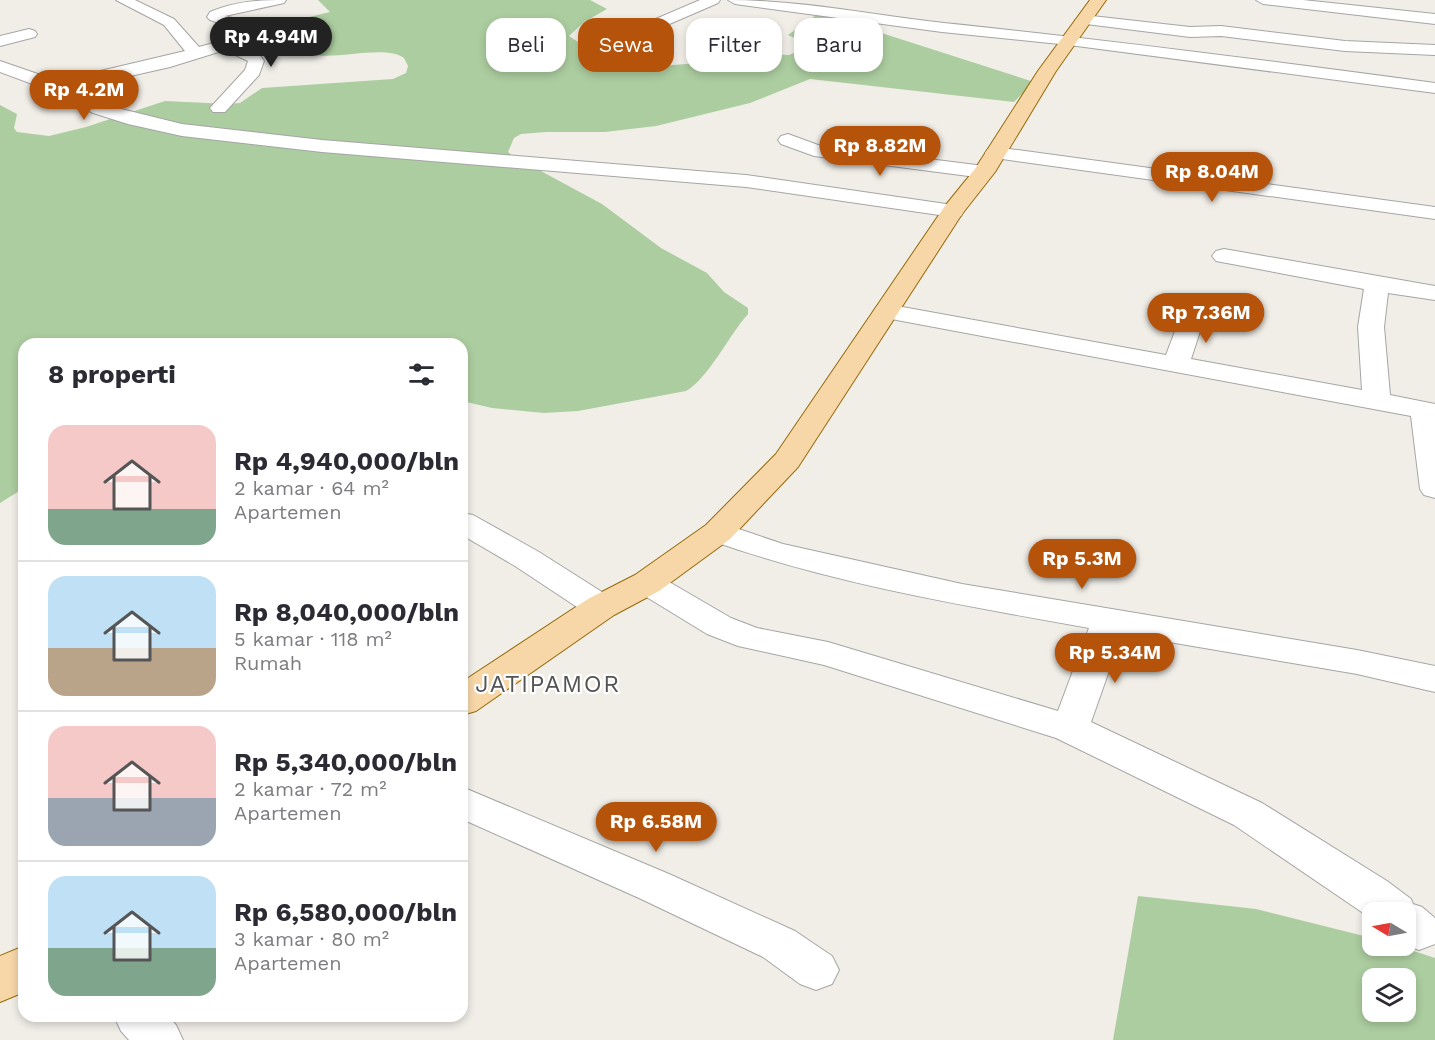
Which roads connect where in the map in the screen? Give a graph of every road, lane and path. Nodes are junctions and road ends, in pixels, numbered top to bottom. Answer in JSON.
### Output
{"nodes":[{"id":1,"x":123,"y":0,"type":"edge"},
{"id":2,"x":279,"y":0,"type":"edge"},
{"id":3,"x":713,"y":0,"type":"edge"},
{"id":4,"x":735,"y":0,"type":"edge"},
{"id":5,"x":1263,"y":0,"type":"edge"},
{"id":6,"x":1380,"y":0,"type":"edge"},
{"id":7,"x":1363,"y":12,"type":"junction"},
{"id":8,"x":671,"y":18,"type":"edge"},
{"id":9,"x":1435,"y":19,"type":"edge"},
{"id":10,"x":29,"y":34,"type":"dead end"},
{"id":11,"x":1076,"y":37,"type":"edge"},
{"id":12,"x":0,"y":41,"type":"edge"},
{"id":13,"x":226,"y":44,"type":"junction"},
{"id":14,"x":1435,"y":50,"type":"edge"},
{"id":15,"x":195,"y":53,"type":"junction"},
{"id":16,"x":0,"y":66,"type":"edge"},
{"id":17,"x":57,"y":87,"type":"junction"},
{"id":18,"x":1435,"y":88,"type":"edge"},
{"id":19,"x":219,"y":108,"type":"dead end"},
{"id":20,"x":788,"y":140,"type":"dead end"},
{"id":21,"x":989,"y":163,"type":"junction"},
{"id":22,"x":953,"y":211,"type":"junction"},
{"id":23,"x":1435,"y":213,"type":"edge"},
{"id":24,"x":1224,"y":256,"type":"dead end"},
{"id":25,"x":1377,"y":284,"type":"junction"},
{"id":26,"x":1435,"y":293,"type":"edge"},
{"id":27,"x":1195,"y":310,"type":"dead end"},
{"id":28,"x":886,"y":311,"type":"junction"},
{"id":29,"x":1176,"y":365,"type":"junction"},
{"id":30,"x":1377,"y":402,"type":"junction"},
{"id":31,"x":1430,"y":411,"type":"edge"},
{"id":32,"x":1435,"y":489,"type":"edge"},
{"id":33,"x":468,"y":525,"type":"edge"},
{"id":34,"x":718,"y":532,"type":"junction"},
{"id":35,"x":647,"y":583,"type":"junction"},
{"id":36,"x":601,"y":607,"type":"junction"},
{"id":37,"x":1108,"y":621,"type":"junction"},
{"id":38,"x":1435,"y":679,"type":"edge"},
{"id":39,"x":468,"y":697,"type":"edge"},
{"id":40,"x":1070,"y":728,"type":"junction"},
{"id":41,"x":468,"y":805,"type":"edge"},
{"id":42,"x":1382,"y":902,"type":"edge"},
{"id":43,"x":18,"y":970,"type":"edge"},
{"id":44,"x":816,"y":970,"type":"dead end"},
{"id":45,"x":0,"y":981,"type":"edge"},
{"id":46,"x":143,"y":1022,"type":"edge"},
{"id":47,"x":159,"y":1040,"type":"edge"}],
"edges":[{"from":1,"to":15,"type":"street"},
{"from":2,"to":13,"type":"street"},
{"from":3,"to":8,"type":"street"},
{"from":4,"to":11,"type":"street"},
{"from":5,"to":7,"type":"street"},
{"from":6,"to":7,"type":"street"},
{"from":7,"to":9,"type":"street"},
{"from":10,"to":12,"type":"street"},
{"from":11,"to":14,"type":"street"},
{"from":11,"to":18,"type":"street"},
{"from":11,"to":21,"type":"main road"},
{"from":13,"to":15,"type":"street"},
{"from":13,"to":19,"type":"street"},
{"from":15,"to":17,"type":"street"},
{"from":16,"to":17,"type":"street"},
{"from":17,"to":22,"type":"street"},
{"from":20,"to":21,"type":"street"},
{"from":21,"to":22,"type":"main road"},
{"from":21,"to":23,"type":"street"},
{"from":22,"to":28,"type":"main road"},
{"from":24,"to":25,"type":"street"},
{"from":25,"to":26,"type":"street"},
{"from":25,"to":30,"type":"street"},
{"from":27,"to":29,"type":"street"},
{"from":28,"to":29,"type":"street"},
{"from":28,"to":34,"type":"main road"},
{"from":29,"to":30,"type":"street"},
{"from":30,"to":31,"type":"street"},
{"from":31,"to":32,"type":"street"},
{"from":33,"to":36,"type":"street"},
{"from":34,"to":35,"type":"main road"},
{"from":34,"to":37,"type":"street"},
{"from":35,"to":36,"type":"main road"},
{"from":35,"to":40,"type":"street"},
{"from":36,"to":39,"type":"main road"},
{"from":37,"to":38,"type":"street"},
{"from":37,"to":40,"type":"street"},
{"from":40,"to":42,"type":"street"},
{"from":41,"to":44,"type":"street"},
{"from":43,"to":45,"type":"main road"},
{"from":46,"to":47,"type":"street"}]}
